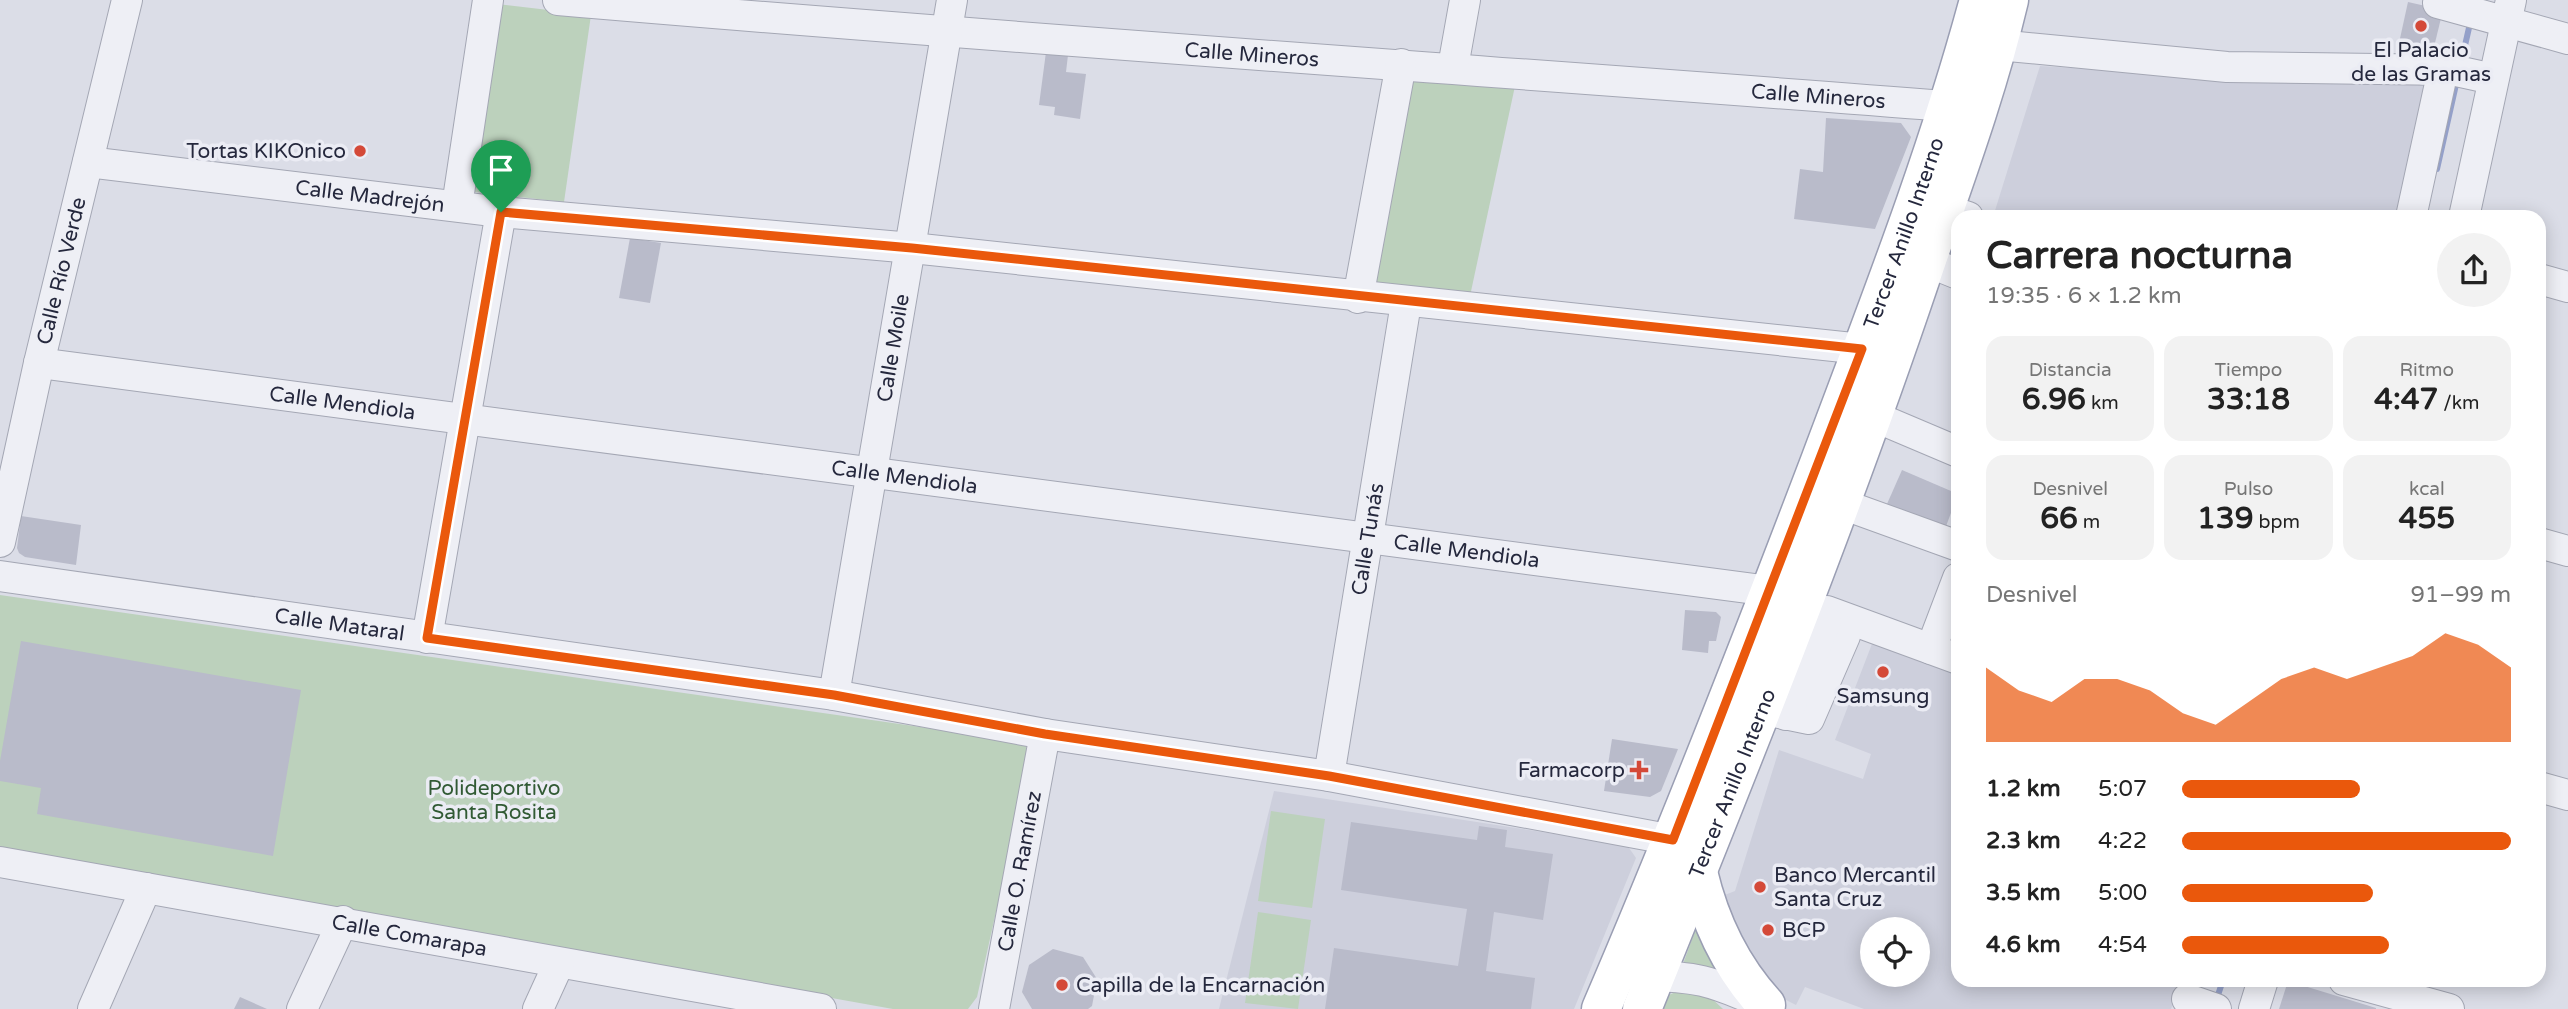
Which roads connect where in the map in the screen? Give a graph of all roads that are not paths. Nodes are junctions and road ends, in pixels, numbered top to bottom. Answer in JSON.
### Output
{"nodes":[{"id":1,"x":127,"y":0,"type":"edge"},
{"id":2,"x":488,"y":0,"type":"edge"},
{"id":3,"x":558,"y":0,"type":"edge"},
{"id":4,"x":952,"y":0,"type":"edge"},
{"id":5,"x":1465,"y":0,"type":"edge"},
{"id":6,"x":1979,"y":0,"type":"edge"},
{"id":7,"x":2009,"y":0,"type":"edge"},
{"id":8,"x":2482,"y":10,"type":"edge"},
{"id":9,"x":946,"y":34,"type":"junction"},
{"id":10,"x":2568,"y":39,"type":"edge"},
{"id":11,"x":1983,"y":43,"type":"junction"},
{"id":12,"x":1401,"y":64,"type":"junction"},
{"id":13,"x":1453,"y":67,"type":"junction"},
{"id":14,"x":2467,"y":74,"type":"junction"},
{"id":15,"x":1961,"y":112,"type":"junction"},
{"id":16,"x":88,"y":162,"type":"junction"},
{"id":17,"x":457,"y":206,"type":"junction"},
{"id":18,"x":1956,"y":210,"type":"edge"},
{"id":19,"x":2414,"y":210,"type":"edge"},
{"id":20,"x":2464,"y":210,"type":"edge"},
{"id":21,"x":501,"y":212,"type":"junction"},
{"id":22,"x":1951,"y":233,"type":"edge"},
{"id":23,"x":912,"y":248,"type":"junction"},
{"id":24,"x":1942,"y":268,"type":"edge"},
{"id":25,"x":2546,"y":281,"type":"edge"},
{"id":26,"x":2568,"y":287,"type":"edge"},
{"id":27,"x":1358,"y":298,"type":"junction"},
{"id":28,"x":1406,"y":303,"type":"junction"},
{"id":29,"x":1910,"y":309,"type":"junction"},
{"id":30,"x":1862,"y":349,"type":"junction"},
{"id":31,"x":39,"y":363,"type":"junction"},
{"id":32,"x":1873,"y":416,"type":"junction"},
{"id":33,"x":465,"y":419,"type":"junction"},
{"id":34,"x":1951,"y":449,"type":"edge"},
{"id":35,"x":870,"y":471,"type":"junction"},
{"id":36,"x":1839,"y":503,"type":"junction"},
{"id":37,"x":1367,"y":540,"type":"junction"},
{"id":38,"x":0,"y":542,"type":"edge"},
{"id":39,"x":1951,"y":543,"type":"edge"},
{"id":40,"x":2546,"y":545,"type":"edge"},
{"id":41,"x":2568,"y":551,"type":"edge"},
{"id":42,"x":0,"y":576,"type":"edge"},
{"id":43,"x":1799,"y":606,"type":"junction"},
{"id":44,"x":1951,"y":619,"type":"edge"},
{"id":45,"x":427,"y":638,"type":"junction"},
{"id":46,"x":1945,"y":654,"type":"edge"},
{"id":47,"x":834,"y":695,"type":"junction"},
{"id":48,"x":1773,"y":712,"type":"junction"},
{"id":49,"x":1045,"y":734,"type":"junction"},
{"id":50,"x":1329,"y":776,"type":"junction"},
{"id":51,"x":2546,"y":789,"type":"edge"},
{"id":52,"x":2568,"y":795,"type":"edge"},
{"id":53,"x":1673,"y":840,"type":"junction"},
{"id":54,"x":0,"y":862,"type":"edge"},
{"id":55,"x":1698,"y":872,"type":"junction"},
{"id":56,"x":146,"y":888,"type":"junction"},
{"id":57,"x":343,"y":921,"type":"junction"},
{"id":58,"x":559,"y":963,"type":"junction"},
{"id":59,"x":2261,"y":987,"type":"edge"},
{"id":60,"x":2369,"y":987,"type":"edge"},
{"id":61,"x":1625,"y":996,"type":"edge"},
{"id":62,"x":1751,"y":1002,"type":"edge"},
{"id":63,"x":93,"y":1009,"type":"edge"},
{"id":64,"x":302,"y":1009,"type":"edge"},
{"id":65,"x":538,"y":1009,"type":"edge"},
{"id":66,"x":821,"y":1009,"type":"edge"},
{"id":67,"x":994,"y":1009,"type":"edge"},
{"id":68,"x":2254,"y":1009,"type":"edge"},
{"id":69,"x":2449,"y":1009,"type":"edge"}],
"edges":[{"from":1,"to":16,"type":"street","name":"Calle Río Verde"},
{"from":2,"to":17,"type":"street"},
{"from":3,"to":9,"type":"street","name":"Calle Mineros"},
{"from":4,"to":9,"type":"street","name":"Calle Moile"},
{"from":5,"to":13,"type":"street"},
{"from":6,"to":11,"type":"main road","name":"Tercer Anillo Interno"},
{"from":7,"to":11,"type":"main road","name":"Tercer Anillo Interno"},
{"from":8,"to":10,"type":"street"},
{"from":8,"to":14,"type":"street"},
{"from":9,"to":12,"type":"street","name":"Calle Mineros"},
{"from":9,"to":23,"type":"street","name":"Calle Moile"},
{"from":11,"to":14,"type":"street"},
{"from":11,"to":15,"type":"main road","name":"Tercer Anillo Interno"},
{"from":12,"to":13,"type":"street","name":"Calle Mineros"},
{"from":12,"to":27,"type":"street"},
{"from":13,"to":15,"type":"street","name":"Calle Mineros"},
{"from":14,"to":19,"type":"street"},
{"from":14,"to":20,"type":"street"},
{"from":15,"to":18,"type":"main road","name":"Tercer Anillo Interno"},
{"from":15,"to":30,"type":"main road","name":"Tercer Anillo Interno"},
{"from":16,"to":17,"type":"street","name":"Calle Madrejón"},
{"from":16,"to":31,"type":"street","name":"Calle Río Verde"},
{"from":17,"to":21,"type":"street","name":"Calle Madrejón"},
{"from":21,"to":23,"type":"street","name":"Calle Madrejón"},
{"from":21,"to":33,"type":"street"},
{"from":22,"to":24,"type":"main road","name":"Tercer Anillo Interno"},
{"from":23,"to":27,"type":"street","name":"Calle Madrejón"},
{"from":23,"to":35,"type":"street","name":"Calle Moile"},
{"from":24,"to":29,"type":"main road","name":"Tercer Anillo Interno"},
{"from":25,"to":26,"type":"street"},
{"from":27,"to":28,"type":"street","name":"Calle Madrejón"},
{"from":28,"to":30,"type":"street","name":"Calle Madrejón"},
{"from":28,"to":37,"type":"street","name":"Calle Tunás"},
{"from":29,"to":30,"type":"street"},
{"from":29,"to":32,"type":"main road","name":"Tercer Anillo Interno"},
{"from":30,"to":32,"type":"street"},
{"from":30,"to":43,"type":"main road","name":"Tercer Anillo Interno"},
{"from":31,"to":33,"type":"street","name":"Calle Mendiola"},
{"from":31,"to":38,"type":"street","name":"Calle Río Verde"},
{"from":32,"to":34,"type":"street"},
{"from":32,"to":36,"type":"main road","name":"Tercer Anillo Interno"},
{"from":33,"to":35,"type":"street","name":"Calle Mendiola"},
{"from":33,"to":45,"type":"street"},
{"from":35,"to":37,"type":"street","name":"Calle Mendiola"},
{"from":35,"to":47,"type":"street","name":"Calle Moile"},
{"from":36,"to":39,"type":"street"},
{"from":36,"to":43,"type":"main road","name":"Tercer Anillo Interno"},
{"from":37,"to":43,"type":"street","name":"Calle Mendiola"},
{"from":37,"to":50,"type":"street","name":"Calle Tunás"},
{"from":40,"to":41,"type":"street"},
{"from":42,"to":45,"type":"street","name":"Calle Mataral"},
{"from":43,"to":46,"type":"street","name":"Calle Mendiola"},
{"from":43,"to":48,"type":"main road","name":"Tercer Anillo Interno"},
{"from":43,"to":48,"type":"street"},
{"from":43,"to":53,"type":"main road","name":"Tercer Anillo Interno"},
{"from":44,"to":46,"type":"street"},
{"from":45,"to":47,"type":"street","name":"Calle Mataral"},
{"from":47,"to":49,"type":"street","name":"Calle Mataral"},
{"from":48,"to":55,"type":"main road","name":"Tercer Anillo Interno"},
{"from":49,"to":50,"type":"street","name":"Calle Mataral"},
{"from":49,"to":67,"type":"street","name":"Calle O. Ramírez"},
{"from":50,"to":53,"type":"street","name":"Calle Mataral"},
{"from":51,"to":52,"type":"street"},
{"from":53,"to":61,"type":"main road","name":"Tercer Anillo Interno"},
{"from":54,"to":56,"type":"street","name":"Calle Comarapa"},
{"from":55,"to":61,"type":"main road","name":"Tercer Anillo Interno"},
{"from":55,"to":62,"type":"main road"},
{"from":56,"to":57,"type":"street","name":"Calle Comarapa"},
{"from":56,"to":63,"type":"street"},
{"from":57,"to":58,"type":"street","name":"Calle Comarapa"},
{"from":57,"to":64,"type":"street"},
{"from":58,"to":65,"type":"street"},
{"from":58,"to":66,"type":"street","name":"Calle Comarapa"},
{"from":59,"to":68,"type":"street"},
{"from":60,"to":69,"type":"street"},
{"from":61,"to":62,"type":"street"}]}
